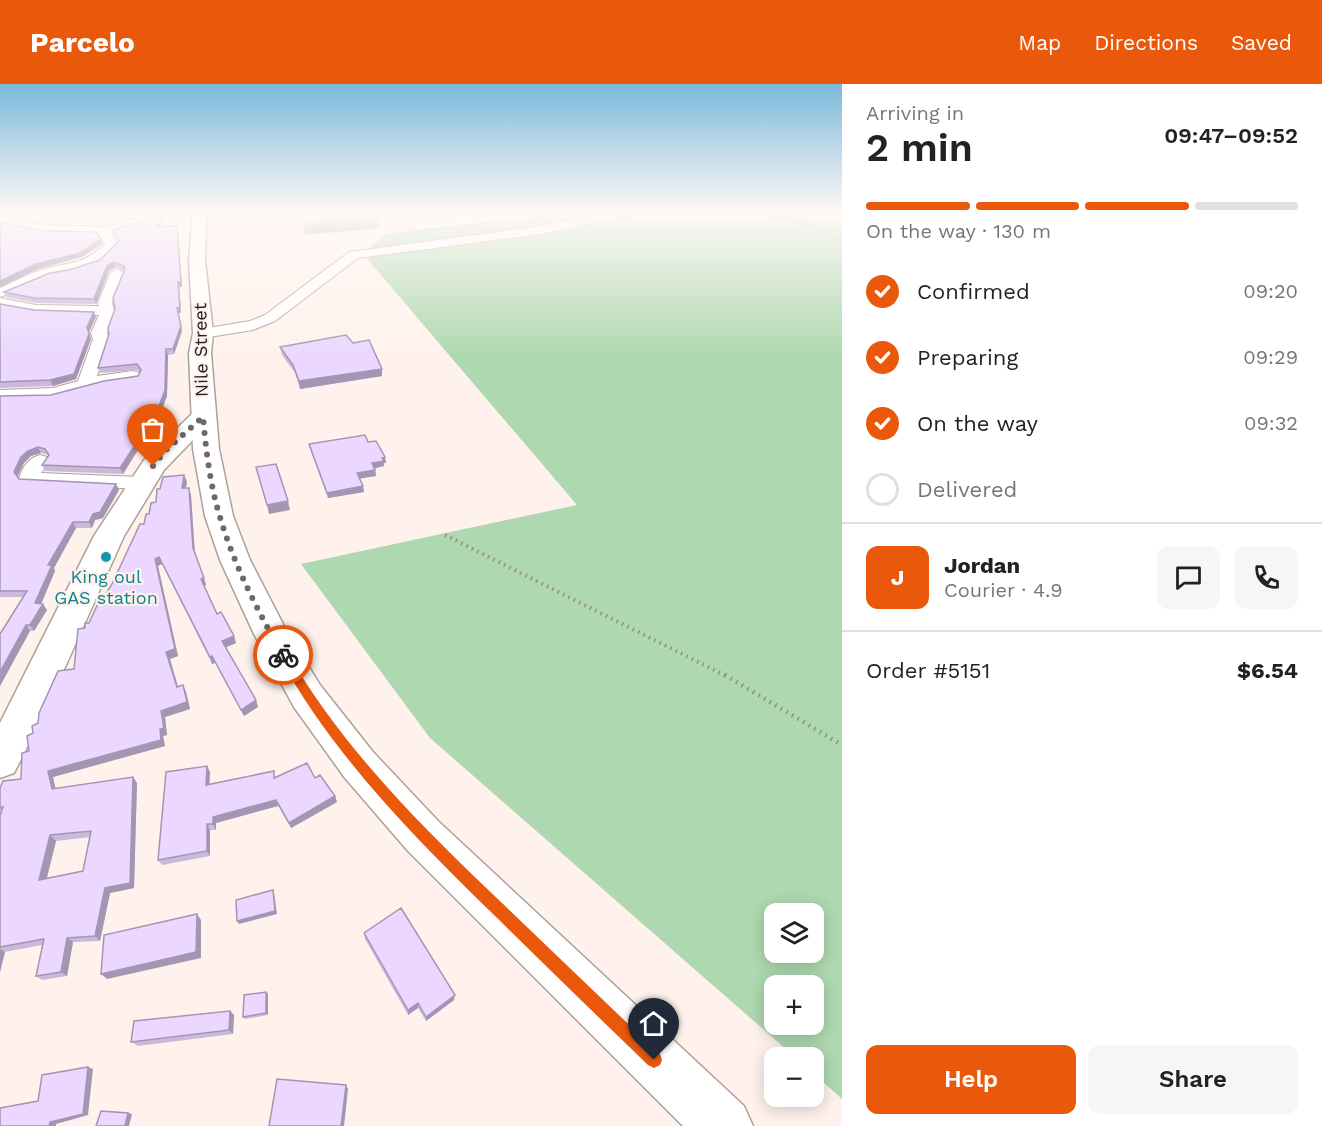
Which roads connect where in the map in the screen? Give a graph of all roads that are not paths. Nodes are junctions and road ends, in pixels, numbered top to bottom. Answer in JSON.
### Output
{"nodes":[{"id":1,"x":96,"y":260,"type":"edge"},
{"id":2,"x":197,"y":260,"type":"edge"},
{"id":3,"x":348,"y":260,"type":"edge"},
{"id":4,"x":117,"y":273,"type":"edge"},
{"id":5,"x":0,"y":293,"type":"edge"},
{"id":6,"x":0,"y":302,"type":"edge"},
{"id":7,"x":108,"y":312,"type":"junction"},
{"id":8,"x":203,"y":333,"type":"junction"},
{"id":9,"x":132,"y":376,"type":"edge"},
{"id":10,"x":86,"y":383,"type":"junction"},
{"id":11,"x":0,"y":395,"type":"edge"},
{"id":12,"x":203,"y":417,"type":"junction"},
{"id":13,"x":40,"y":461,"type":"dead end"},
{"id":14,"x":141,"y":483,"type":"junction"},
{"id":15,"x":0,"y":760,"type":"edge"},
{"id":16,"x":724,"y":1126,"type":"edge"}],
"edges":[{"from":1,"to":5,"type":"street"},
{"from":2,"to":8,"type":"main road","name":"Nile Street"},
{"from":3,"to":8,"type":"street"},
{"from":4,"to":7,"type":"street"},
{"from":6,"to":7,"type":"street"},
{"from":7,"to":10,"type":"street"},
{"from":8,"to":12,"type":"main road","name":"Nile Street"},
{"from":9,"to":10,"type":"street"},
{"from":10,"to":11,"type":"street"},
{"from":12,"to":14,"type":"main road"},
{"from":12,"to":16,"type":"main road","name":"Nile Street"},
{"from":13,"to":14,"type":"street"},
{"from":14,"to":15,"type":"main road"}]}
